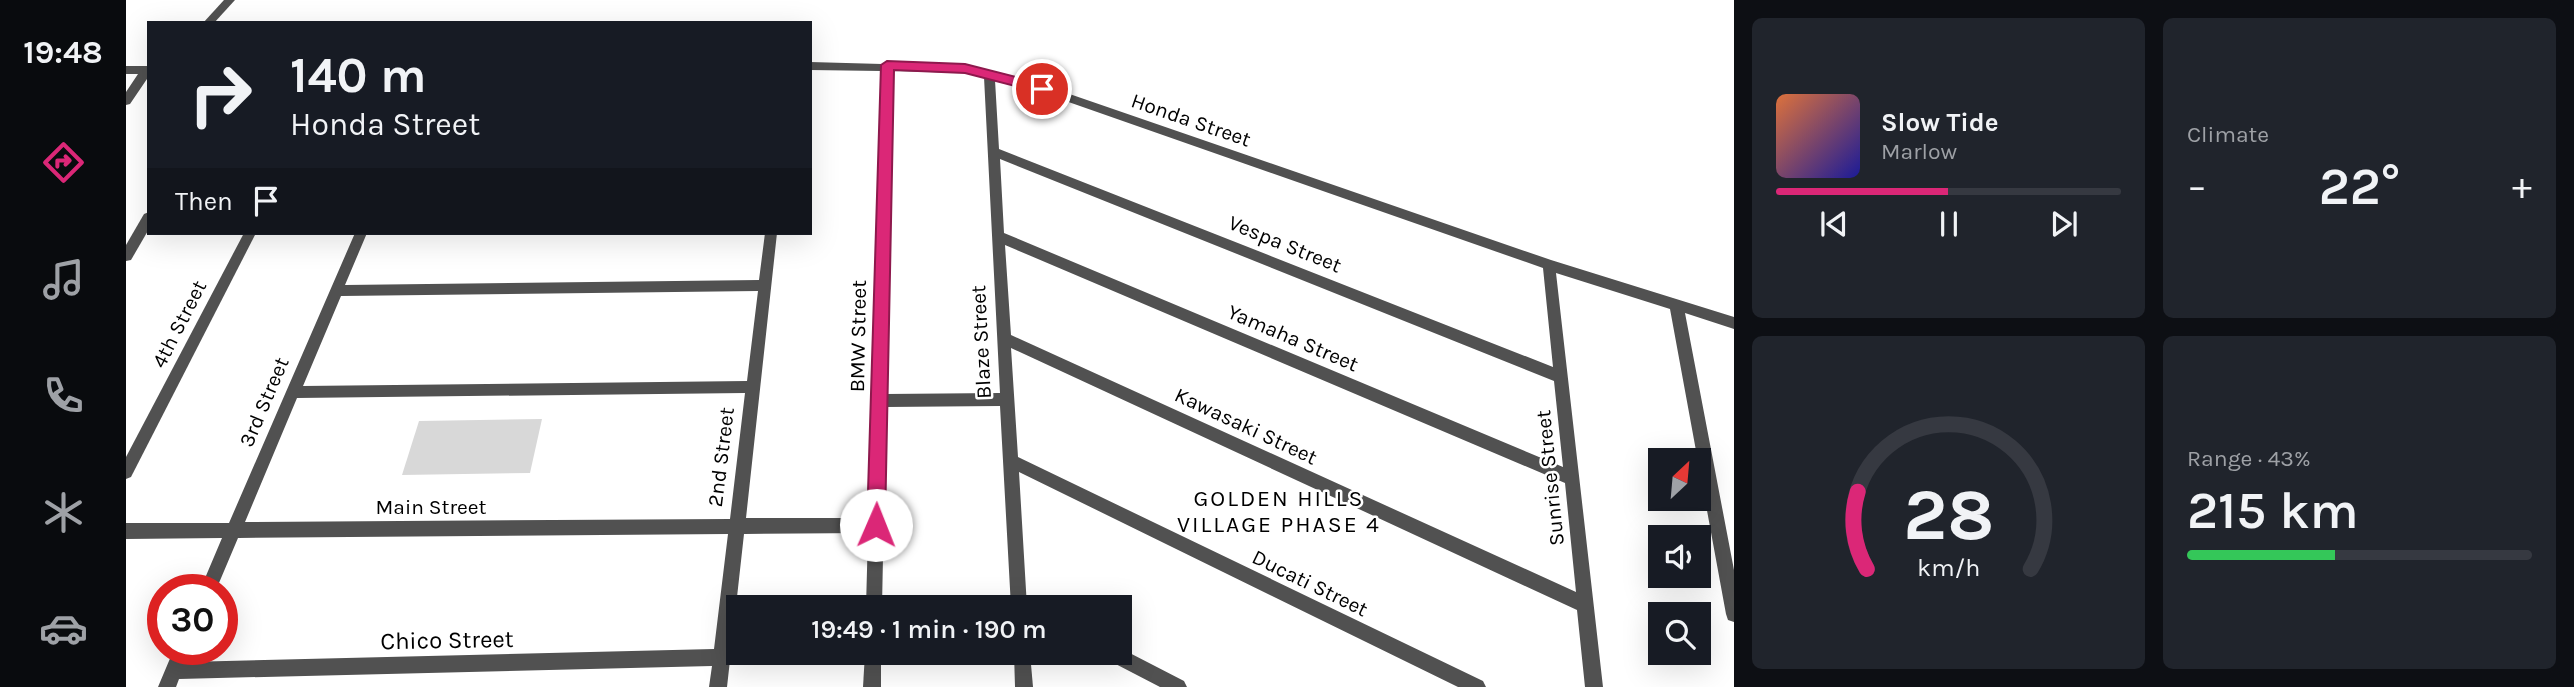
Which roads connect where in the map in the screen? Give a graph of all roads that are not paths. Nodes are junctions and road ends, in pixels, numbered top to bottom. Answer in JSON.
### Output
{"nodes":[{"id":1,"x":230,"y":0,"type":"edge"},
{"id":2,"x":210,"y":21,"type":"edge"},
{"id":3,"x":887,"y":65,"type":"junction"},
{"id":4,"x":812,"y":66,"type":"edge"},
{"id":5,"x":126,"y":70,"type":"edge"},
{"id":6,"x":147,"y":70,"type":"edge"},
{"id":7,"x":147,"y":71,"type":"edge"},
{"id":8,"x":989,"y":73,"type":"junction"},
{"id":9,"x":126,"y":101,"type":"edge"},
{"id":10,"x":993,"y":151,"type":"junction"},
{"id":11,"x":147,"y":220,"type":"edge"},
{"id":12,"x":249,"y":235,"type":"edge"},
{"id":13,"x":360,"y":235,"type":"edge"},
{"id":14,"x":771,"y":235,"type":"edge"},
{"id":15,"x":998,"y":236,"type":"junction"},
{"id":16,"x":126,"y":256,"type":"edge"},
{"id":17,"x":1549,"y":265,"type":"junction"},
{"id":18,"x":765,"y":285,"type":"junction"},
{"id":19,"x":336,"y":291,"type":"junction"},
{"id":20,"x":1676,"y":303,"type":"junction"},
{"id":21,"x":1734,"y":323,"type":"edge"},
{"id":22,"x":1004,"y":338,"type":"junction"},
{"id":23,"x":1561,"y":377,"type":"junction"},
{"id":24,"x":752,"y":387,"type":"junction"},
{"id":25,"x":293,"y":392,"type":"junction"},
{"id":26,"x":1007,"y":399,"type":"junction"},
{"id":27,"x":879,"y":401,"type":"junction"},
{"id":28,"x":1011,"y":461,"type":"junction"},
{"id":29,"x":126,"y":472,"type":"edge"},
{"id":30,"x":1572,"y":478,"type":"junction"},
{"id":31,"x":876,"y":525,"type":"junction"},
{"id":32,"x":736,"y":526,"type":"junction"},
{"id":33,"x":234,"y":530,"type":"junction"},
{"id":34,"x":126,"y":531,"type":"edge"},
{"id":35,"x":215,"y":574,"type":"edge"},
{"id":36,"x":874,"y":595,"type":"edge"},
{"id":37,"x":1020,"y":595,"type":"edge"},
{"id":38,"x":1585,"y":605,"type":"junction"},
{"id":39,"x":1734,"y":614,"type":"edge"},
{"id":40,"x":721,"y":657,"type":"junction"},
{"id":41,"x":1132,"y":663,"type":"edge"},
{"id":42,"x":873,"y":665,"type":"edge"},
{"id":43,"x":1023,"y":665,"type":"edge"},
{"id":44,"x":170,"y":679,"type":"edge"},
{"id":45,"x":718,"y":687,"type":"edge"},
{"id":46,"x":872,"y":687,"type":"edge"},
{"id":47,"x":1024,"y":687,"type":"edge"},
{"id":48,"x":1178,"y":687,"type":"edge"},
{"id":49,"x":1477,"y":687,"type":"edge"},
{"id":50,"x":1594,"y":687,"type":"edge"}],
"edges":[{"from":1,"to":2,"type":"street"},
{"from":3,"to":4,"type":"street","name":"Honda Street"},
{"from":3,"to":8,"type":"street","name":"Honda Street"},
{"from":3,"to":27,"type":"street","name":"BMW Street"},
{"from":5,"to":6,"type":"street"},
{"from":7,"to":9,"type":"street"},
{"from":8,"to":10,"type":"street","name":"Blaze Street"},
{"from":8,"to":17,"type":"street","name":"Honda Street"},
{"from":10,"to":15,"type":"street","name":"Blaze Street"},
{"from":10,"to":23,"type":"street","name":"Vespa Street"},
{"from":11,"to":16,"type":"street"},
{"from":12,"to":29,"type":"street","name":"4th Street"},
{"from":13,"to":19,"type":"street","name":"3rd Street"},
{"from":14,"to":18,"type":"street","name":"2nd Street"},
{"from":15,"to":22,"type":"street","name":"Blaze Street"},
{"from":15,"to":30,"type":"street","name":"Yamaha Street"},
{"from":17,"to":20,"type":"street","name":"Honda Street"},
{"from":17,"to":23,"type":"street","name":"Sunrise Street"},
{"from":18,"to":19,"type":"street"},
{"from":18,"to":24,"type":"street","name":"2nd Street"},
{"from":19,"to":25,"type":"street","name":"3rd Street"},
{"from":20,"to":21,"type":"street","name":"Honda Street"},
{"from":20,"to":39,"type":"street"},
{"from":22,"to":26,"type":"street","name":"Blaze Street"},
{"from":22,"to":38,"type":"street","name":"Kawasaki Street"},
{"from":23,"to":30,"type":"street","name":"Sunrise Street"},
{"from":24,"to":25,"type":"street"},
{"from":24,"to":32,"type":"street","name":"2nd Street"},
{"from":25,"to":33,"type":"street","name":"3rd Street"},
{"from":26,"to":27,"type":"street"},
{"from":26,"to":28,"type":"street","name":"Blaze Street"},
{"from":27,"to":31,"type":"street","name":"BMW Street"},
{"from":28,"to":37,"type":"street","name":"Blaze Street"},
{"from":28,"to":49,"type":"street","name":"Ducati Street"},
{"from":30,"to":38,"type":"street","name":"Sunrise Street"},
{"from":31,"to":32,"type":"street","name":"Main Street"},
{"from":31,"to":36,"type":"street","name":"BMW Street"},
{"from":32,"to":33,"type":"street","name":"Main Street"},
{"from":32,"to":40,"type":"street","name":"2nd Street"},
{"from":33,"to":34,"type":"street","name":"Main Street"},
{"from":33,"to":35,"type":"street","name":"3rd Street"},
{"from":38,"to":50,"type":"street","name":"Sunrise Street"},
{"from":40,"to":44,"type":"street","name":"Chico Street"},
{"from":40,"to":45,"type":"street","name":"2nd Street"},
{"from":41,"to":48,"type":"street"},
{"from":42,"to":46,"type":"street"},
{"from":43,"to":47,"type":"street"}]}
